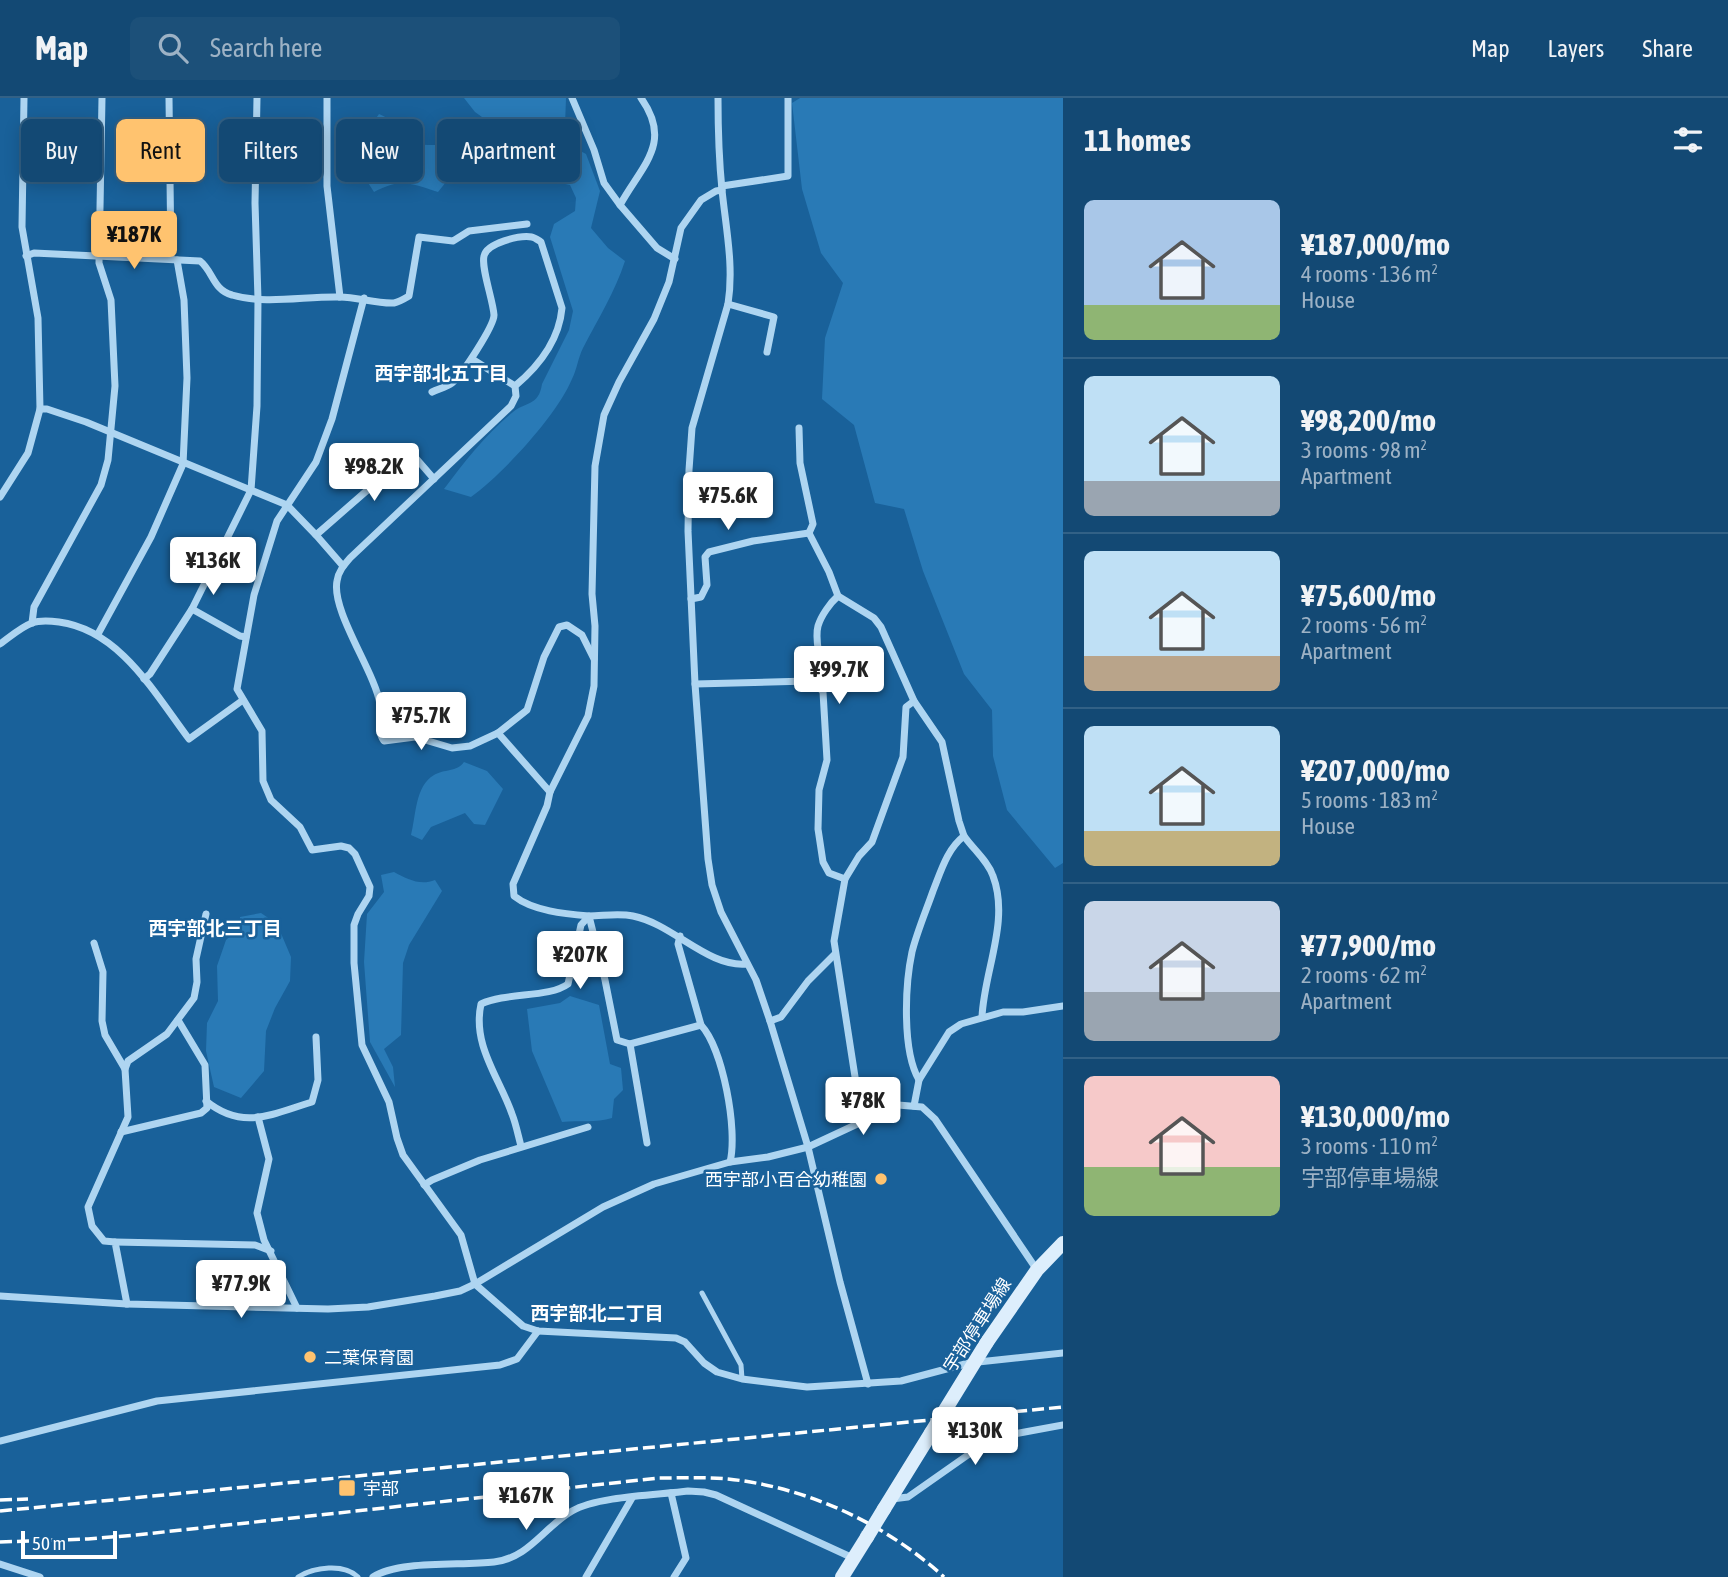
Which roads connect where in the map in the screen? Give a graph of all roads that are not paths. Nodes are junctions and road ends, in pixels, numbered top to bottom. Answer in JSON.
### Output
{"nodes":[{"id":1,"x":24,"y":98,"type":"edge"},
{"id":2,"x":102,"y":98,"type":"edge"},
{"id":3,"x":169,"y":98,"type":"edge"},
{"id":4,"x":257,"y":98,"type":"edge"},
{"id":5,"x":327,"y":98,"type":"edge"},
{"id":6,"x":572,"y":98,"type":"edge"},
{"id":7,"x":641,"y":98,"type":"edge"},
{"id":8,"x":718,"y":98,"type":"edge"},
{"id":9,"x":788,"y":98,"type":"edge"},
{"id":10,"x":722,"y":188,"type":"junction"},
{"id":11,"x":621,"y":205,"type":"junction"},
{"id":12,"x":527,"y":224,"type":"dead end"},
{"id":13,"x":99,"y":255,"type":"junction"},
{"id":14,"x":26,"y":256,"type":"junction"},
{"id":15,"x":675,"y":258,"type":"junction"},
{"id":16,"x":174,"y":259,"type":"junction"},
{"id":17,"x":340,"y":297,"type":"junction"},
{"id":18,"x":258,"y":299,"type":"junction"},
{"id":19,"x":364,"y":299,"type":"junction"},
{"id":20,"x":728,"y":304,"type":"junction"},
{"id":21,"x":767,"y":352,"type":"dead end"},
{"id":22,"x":472,"y":359,"type":"junction"},
{"id":23,"x":514,"y":386,"type":"junction"},
{"id":24,"x":432,"y":391,"type":"dead end"},
{"id":25,"x":40,"y":409,"type":"junction"},
{"id":26,"x":799,"y":428,"type":"dead end"},
{"id":27,"x":110,"y":433,"type":"junction"},
{"id":28,"x":183,"y":464,"type":"junction"},
{"id":29,"x":434,"y":479,"type":"junction"},
{"id":30,"x":251,"y":490,"type":"junction"},
{"id":31,"x":0,"y":497,"type":"edge"},
{"id":32,"x":286,"y":505,"type":"junction"},
{"id":33,"x":809,"y":533,"type":"junction"},
{"id":34,"x":316,"y":535,"type":"junction"},
{"id":35,"x":343,"y":566,"type":"junction"},
{"id":36,"x":838,"y":596,"type":"junction"},
{"id":37,"x":691,"y":599,"type":"junction"},
{"id":38,"x":192,"y":609,"type":"junction"},
{"id":39,"x":32,"y":623,"type":"junction"},
{"id":40,"x":98,"y":634,"type":"junction"},
{"id":41,"x":246,"y":637,"type":"junction"},
{"id":42,"x":0,"y":644,"type":"edge"},
{"id":43,"x":594,"y":659,"type":"junction"},
{"id":44,"x":144,"y":678,"type":"junction"},
{"id":45,"x":816,"y":683,"type":"junction"},
{"id":46,"x":695,"y":684,"type":"junction"},
{"id":47,"x":243,"y":700,"type":"junction"},
{"id":48,"x":914,"y":701,"type":"junction"},
{"id":49,"x":498,"y":733,"type":"junction"},
{"id":50,"x":550,"y":792,"type":"junction"},
{"id":51,"x":964,"y":836,"type":"junction"},
{"id":52,"x":845,"y":878,"type":"junction"},
{"id":53,"x":206,"y":914,"type":"dead end"},
{"id":54,"x":589,"y":916,"type":"junction"},
{"id":55,"x":680,"y":936,"type":"junction"},
{"id":56,"x":94,"y":943,"type":"dead end"},
{"id":57,"x":835,"y":954,"type":"junction"},
{"id":58,"x":747,"y":964,"type":"junction"},
{"id":59,"x":1063,"y":1006,"type":"edge"},
{"id":60,"x":982,"y":1017,"type":"junction"},
{"id":61,"x":178,"y":1020,"type":"junction"},
{"id":62,"x":770,"y":1021,"type":"junction"},
{"id":63,"x":701,"y":1025,"type":"junction"},
{"id":64,"x":316,"y":1037,"type":"dead end"},
{"id":65,"x":630,"y":1044,"type":"junction"},
{"id":66,"x":125,"y":1069,"type":"junction"},
{"id":67,"x":919,"y":1080,"type":"junction"},
{"id":68,"x":206,"y":1101,"type":"junction"},
{"id":69,"x":914,"y":1106,"type":"junction"},
{"id":70,"x":258,"y":1117,"type":"junction"},
{"id":71,"x":862,"y":1122,"type":"junction"},
{"id":72,"x":588,"y":1127,"type":"dead end"},
{"id":73,"x":121,"y":1132,"type":"junction"},
{"id":74,"x":647,"y":1143,"type":"dead end"},
{"id":75,"x":521,"y":1146,"type":"junction"},
{"id":76,"x":808,"y":1147,"type":"junction"},
{"id":77,"x":730,"y":1162,"type":"junction"},
{"id":78,"x":424,"y":1185,"type":"junction"},
{"id":79,"x":115,"y":1242,"type":"junction"},
{"id":80,"x":1063,"y":1243,"type":"edge"},
{"id":81,"x":271,"y":1252,"type":"junction"},
{"id":82,"x":1037,"y":1270,"type":"junction"},
{"id":83,"x":475,"y":1284,"type":"junction"},
{"id":84,"x":702,"y":1293,"type":"dead end"},
{"id":85,"x":0,"y":1296,"type":"edge"},
{"id":86,"x":127,"y":1304,"type":"junction"},
{"id":87,"x":297,"y":1307,"type":"junction"},
{"id":88,"x":538,"y":1331,"type":"junction"},
{"id":89,"x":1063,"y":1353,"type":"edge"},
{"id":90,"x":742,"y":1378,"type":"junction"},
{"id":91,"x":868,"y":1384,"type":"junction"},
{"id":92,"x":1063,"y":1426,"type":"edge"},
{"id":93,"x":0,"y":1441,"type":"edge"},
{"id":94,"x":671,"y":1493,"type":"junction"},
{"id":95,"x":632,"y":1498,"type":"junction"},
{"id":96,"x":887,"y":1504,"type":"junction"},
{"id":97,"x":854,"y":1558,"type":"junction"},
{"id":98,"x":0,"y":1564,"type":"edge"},
{"id":99,"x":318,"y":1570,"type":"junction"},
{"id":100,"x":40,"y":1577,"type":"edge"},
{"id":101,"x":298,"y":1577,"type":"edge"},
{"id":102,"x":312,"y":1577,"type":"edge"},
{"id":103,"x":358,"y":1577,"type":"edge"},
{"id":104,"x":373,"y":1577,"type":"edge"},
{"id":105,"x":586,"y":1577,"type":"edge"},
{"id":106,"x":674,"y":1577,"type":"edge"},
{"id":107,"x":842,"y":1577,"type":"edge"}],
"edges":[{"from":1,"to":14,"type":"street"},
{"from":2,"to":13,"type":"street"},
{"from":3,"to":16,"type":"street"},
{"from":4,"to":18,"type":"street"},
{"from":5,"to":17,"type":"street"},
{"from":6,"to":11,"type":"street"},
{"from":7,"to":11,"type":"street"},
{"from":8,"to":10,"type":"street"},
{"from":9,"to":10,"type":"street"},
{"from":10,"to":15,"type":"street"},
{"from":10,"to":20,"type":"street"},
{"from":11,"to":15,"type":"street"},
{"from":12,"to":19,"type":"street"},
{"from":13,"to":14,"type":"street"},
{"from":13,"to":16,"type":"street"},
{"from":13,"to":27,"type":"street"},
{"from":14,"to":25,"type":"street"},
{"from":15,"to":43,"type":"street"},
{"from":16,"to":18,"type":"street"},
{"from":16,"to":28,"type":"street"},
{"from":17,"to":18,"type":"street"},
{"from":17,"to":19,"type":"street"},
{"from":18,"to":30,"type":"street"},
{"from":19,"to":32,"type":"street"},
{"from":20,"to":21,"type":"street"},
{"from":20,"to":37,"type":"street"},
{"from":22,"to":23,"type":"street"},
{"from":22,"to":23,"type":"street"},
{"from":22,"to":24,"type":"street"},
{"from":23,"to":29,"type":"street"},
{"from":25,"to":27,"type":"street"},
{"from":25,"to":31,"type":"street"},
{"from":26,"to":33,"type":"street"},
{"from":27,"to":28,"type":"street"},
{"from":27,"to":39,"type":"street"},
{"from":28,"to":30,"type":"street"},
{"from":28,"to":40,"type":"street"},
{"from":29,"to":34,"type":"street"},
{"from":29,"to":35,"type":"street"},
{"from":30,"to":32,"type":"street"},
{"from":30,"to":38,"type":"street"},
{"from":32,"to":34,"type":"street"},
{"from":32,"to":41,"type":"street"},
{"from":33,"to":36,"type":"street"},
{"from":33,"to":37,"type":"street"},
{"from":34,"to":35,"type":"street"},
{"from":35,"to":49,"type":"street"},
{"from":36,"to":45,"type":"street"},
{"from":36,"to":48,"type":"street"},
{"from":37,"to":46,"type":"street"},
{"from":38,"to":41,"type":"street"},
{"from":38,"to":44,"type":"street"},
{"from":39,"to":40,"type":"street"},
{"from":39,"to":42,"type":"street"},
{"from":40,"to":44,"type":"street"},
{"from":41,"to":47,"type":"street"},
{"from":43,"to":49,"type":"street"},
{"from":43,"to":50,"type":"street"},
{"from":44,"to":47,"type":"street"},
{"from":45,"to":46,"type":"street"},
{"from":45,"to":52,"type":"street"},
{"from":46,"to":58,"type":"street"},
{"from":47,"to":78,"type":"street"},
{"from":48,"to":51,"type":"street"},
{"from":48,"to":52,"type":"street"},
{"from":49,"to":50,"type":"street"},
{"from":50,"to":54,"type":"street"},
{"from":51,"to":60,"type":"street"},
{"from":51,"to":67,"type":"street"},
{"from":52,"to":57,"type":"street"},
{"from":53,"to":61,"type":"street"},
{"from":54,"to":55,"type":"street"},
{"from":54,"to":65,"type":"street"},
{"from":54,"to":75,"type":"street"},
{"from":55,"to":58,"type":"street"},
{"from":55,"to":63,"type":"street"},
{"from":56,"to":66,"type":"street"},
{"from":57,"to":62,"type":"street"},
{"from":57,"to":71,"type":"street"},
{"from":58,"to":62,"type":"street"},
{"from":59,"to":60,"type":"street"},
{"from":60,"to":67,"type":"street"},
{"from":61,"to":66,"type":"street"},
{"from":61,"to":68,"type":"street"},
{"from":62,"to":76,"type":"street"},
{"from":63,"to":65,"type":"street"},
{"from":63,"to":77,"type":"street"},
{"from":64,"to":70,"type":"street"},
{"from":65,"to":74,"type":"street"},
{"from":66,"to":73,"type":"street"},
{"from":67,"to":69,"type":"street"},
{"from":68,"to":70,"type":"street"},
{"from":68,"to":73,"type":"street"},
{"from":69,"to":71,"type":"street"},
{"from":69,"to":82,"type":"street"},
{"from":70,"to":81,"type":"street"},
{"from":71,"to":76,"type":"street"},
{"from":72,"to":75,"type":"street"},
{"from":73,"to":79,"type":"street"},
{"from":75,"to":78,"type":"street"},
{"from":76,"to":77,"type":"street"},
{"from":76,"to":91,"type":"street"},
{"from":77,"to":83,"type":"street"},
{"from":78,"to":83,"type":"street"},
{"from":79,"to":81,"type":"street"},
{"from":79,"to":86,"type":"street"},
{"from":80,"to":82,"type":"main road","name":"宇部停車場線"},
{"from":81,"to":87,"type":"street"},
{"from":82,"to":96,"type":"main road","name":"宇部停車場線","bridge":true},
{"from":83,"to":87,"type":"street"},
{"from":83,"to":88,"type":"street"},
{"from":84,"to":90,"type":"lane"},
{"from":85,"to":86,"type":"street"},
{"from":86,"to":87,"type":"street"},
{"from":88,"to":90,"type":"street"},
{"from":88,"to":93,"type":"street"},
{"from":89,"to":91,"type":"street"},
{"from":90,"to":91,"type":"street"},
{"from":92,"to":96,"type":"street"},
{"from":94,"to":95,"type":"street"},
{"from":94,"to":97,"type":"street"},
{"from":94,"to":106,"type":"street"},
{"from":95,"to":104,"type":"street"},
{"from":95,"to":105,"type":"street"},
{"from":96,"to":97,"type":"main road","name":"宇部停車場線","bridge":true},
{"from":97,"to":107,"type":"main road","name":"宇部停車場線"},
{"from":98,"to":100,"type":"street"},
{"from":99,"to":101,"type":"lane"},
{"from":99,"to":102,"type":"lane"},
{"from":99,"to":103,"type":"lane"}]}
